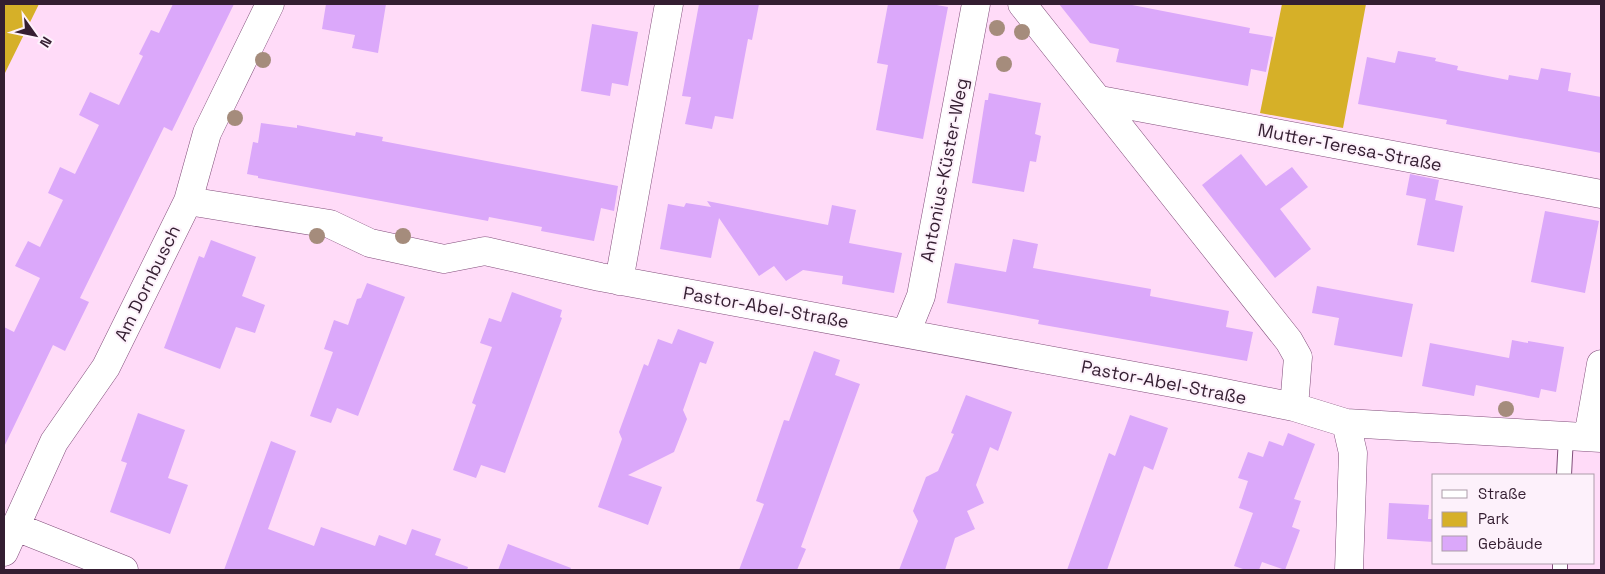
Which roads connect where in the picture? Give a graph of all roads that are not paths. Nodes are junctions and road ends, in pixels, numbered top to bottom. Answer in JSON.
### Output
{"nodes":[{"id":1,"x":270,"y":4,"type":"edge"},
{"id":2,"x":669,"y":4,"type":"edge"},
{"id":3,"x":976,"y":4,"type":"edge"},
{"id":4,"x":1022,"y":4,"type":"edge"},
{"id":5,"x":1100,"y":100,"type":"junction"},
{"id":6,"x":1601,"y":194,"type":"edge"},
{"id":7,"x":188,"y":201,"type":"junction"},
{"id":8,"x":619,"y":280,"type":"junction"},
{"id":9,"x":906,"y":334,"type":"junction"},
{"id":10,"x":1601,"y":364,"type":"edge"},
{"id":11,"x":1294,"y":407,"type":"junction"},
{"id":12,"x":1346,"y":423,"type":"junction"},
{"id":13,"x":1585,"y":437,"type":"edge"},
{"id":14,"x":1565,"y":474,"type":"edge"},
{"id":15,"x":16,"y":527,"type":"junction"},
{"id":16,"x":4,"y":552,"type":"edge"},
{"id":17,"x":124,"y":570,"type":"edge"},
{"id":18,"x":1349,"y":570,"type":"edge"}],
"edges":[{"from":1,"to":7,"type":"street","name":"Am Dornbusch"},
{"from":2,"to":8,"type":"street"},
{"from":3,"to":9,"type":"street","name":"Antonius-Küster-Weg"},
{"from":4,"to":5,"type":"street"},
{"from":5,"to":6,"type":"street","name":"Mutter-Teresa-Straße"},
{"from":5,"to":11,"type":"street"},
{"from":7,"to":8,"type":"street","name":"Pastor-Abel-Straße"},
{"from":7,"to":15,"type":"street","name":"Am Dornbusch"},
{"from":8,"to":9,"type":"street","name":"Pastor-Abel-Straße"},
{"from":9,"to":11,"type":"street","name":"Pastor-Abel-Straße"},
{"from":10,"to":13,"type":"street"},
{"from":11,"to":12,"type":"street","name":"Pastor-Abel-Straße"},
{"from":12,"to":13,"type":"street"},
{"from":12,"to":18,"type":"street"},
{"from":13,"to":14,"type":"lane"},
{"from":15,"to":16,"type":"street","name":"Am Dornbusch"},
{"from":15,"to":17,"type":"street"}]}
